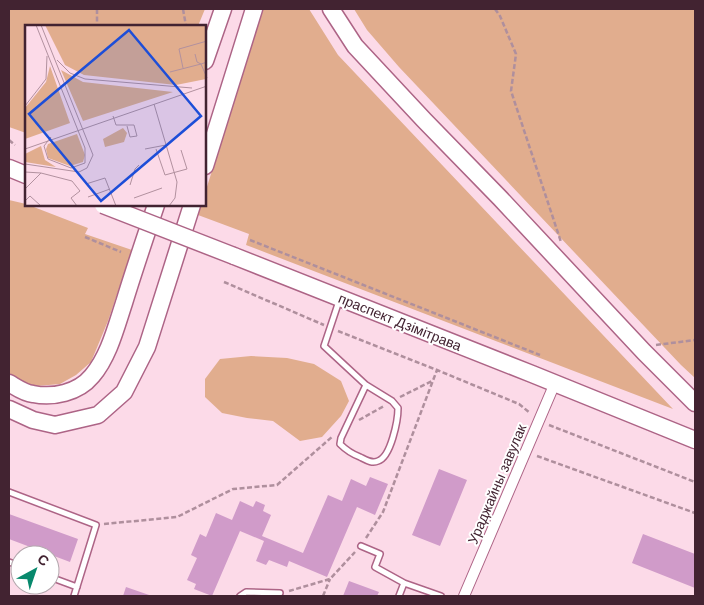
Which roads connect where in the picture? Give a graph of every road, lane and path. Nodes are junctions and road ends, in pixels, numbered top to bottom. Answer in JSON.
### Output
{"nodes":[{"id":1,"x":96,"y":9,"type":"edge"},
{"id":2,"x":183,"y":9,"type":"edge"},
{"id":3,"x":223,"y":9,"type":"edge"},
{"id":4,"x":254,"y":9,"type":"edge"},
{"id":5,"x":331,"y":9,"type":"edge"},
{"id":6,"x":495,"y":9,"type":"edge"},
{"id":7,"x":97,"y":25,"type":"edge"},
{"id":8,"x":186,"y":25,"type":"edge"},
{"id":9,"x":206,"y":58,"type":"edge"},
{"id":10,"x":209,"y":138,"type":"edge"},
{"id":11,"x":206,"y":159,"type":"edge"},
{"id":12,"x":106,"y":206,"type":"edge"},
{"id":13,"x":156,"y":206,"type":"edge"},
{"id":14,"x":192,"y":206,"type":"edge"},
{"id":15,"x":86,"y":238,"type":"dead end"},
{"id":16,"x":250,"y":240,"type":"dead end"},
{"id":17,"x":563,"y":248,"type":"dead end"},
{"id":18,"x":121,"y":252,"type":"dead end"},
{"id":19,"x":224,"y":282,"type":"dead end"},
{"id":20,"x":340,"y":298,"type":"junction"},
{"id":21,"x":330,"y":328,"type":"junction"},
{"id":22,"x":695,"y":340,"type":"edge"},
{"id":23,"x":654,"y":345,"type":"dead end"},
{"id":24,"x":540,"y":355,"type":"dead end"},
{"id":25,"x":437,"y":370,"type":"junction"},
{"id":26,"x":432,"y":381,"type":"junction"},
{"id":27,"x":9,"y":383,"type":"edge"},
{"id":28,"x":555,"y":384,"type":"junction"},
{"id":29,"x":366,"y":386,"type":"junction"},
{"id":30,"x":392,"y":401,"type":"junction"},
{"id":31,"x":695,"y":403,"type":"edge"},
{"id":32,"x":9,"y":409,"type":"edge"},
{"id":33,"x":539,"y":421,"type":"junction"},
{"id":34,"x":346,"y":428,"type":"junction"},
{"id":35,"x":695,"y":440,"type":"edge"},
{"id":36,"x":526,"y":452,"type":"junction"},
{"id":37,"x":695,"y":482,"type":"edge"},
{"id":38,"x":9,"y":492,"type":"edge"},
{"id":39,"x":695,"y":513,"type":"edge"},
{"id":40,"x":96,"y":525,"type":"junction"},
{"id":41,"x":361,"y":546,"type":"junction"},
{"id":42,"x":330,"y":579,"type":"junction"},
{"id":43,"x":60,"y":581,"type":"edge"},
{"id":44,"x":404,"y":582,"type":"junction"},
{"id":45,"x":78,"y":587,"type":"junction"},
{"id":46,"x":280,"y":593,"type":"joint"},
{"id":47,"x":74,"y":596,"type":"edge"},
{"id":48,"x":240,"y":596,"type":"edge"},
{"id":49,"x":323,"y":596,"type":"edge"},
{"id":50,"x":399,"y":596,"type":"edge"},
{"id":51,"x":441,"y":596,"type":"edge"},
{"id":52,"x":464,"y":596,"type":"edge"}],
"edges":[{"from":1,"to":7,"type":"path"},
{"from":2,"to":8,"type":"path"},
{"from":3,"to":9,"type":"main road"},
{"from":4,"to":10,"type":"main road"},
{"from":5,"to":31,"type":"main road"},
{"from":6,"to":17,"type":"path"},
{"from":10,"to":11,"type":"main road"},
{"from":12,"to":20,"type":"main road","name":"праспект Дзімітрава","bridge":true},
{"from":13,"to":27,"type":"main road"},
{"from":14,"to":32,"type":"main road"},
{"from":15,"to":18,"type":"path"},
{"from":16,"to":24,"type":"path"},
{"from":19,"to":21,"type":"path"},
{"from":20,"to":21,"type":"lane"},
{"from":20,"to":28,"type":"main road","name":"праспект Дзімітрава"},
{"from":21,"to":25,"type":"path"},
{"from":21,"to":29,"type":"lane"},
{"from":22,"to":23,"type":"path"},
{"from":25,"to":26,"type":"path"},
{"from":25,"to":33,"type":"path"},
{"from":26,"to":30,"type":"path"},
{"from":26,"to":41,"type":"path"},
{"from":28,"to":33,"type":"street","name":"Ураджайны завулак"},
{"from":28,"to":35,"type":"main road","name":"праспект Дзімітрава"},
{"from":29,"to":30,"type":"lane"},
{"from":29,"to":34,"type":"lane"},
{"from":30,"to":34,"type":"path"},
{"from":30,"to":34,"type":"lane"},
{"from":33,"to":36,"type":"street","name":"Ураджайны завулак"},
{"from":33,"to":37,"type":"path"},
{"from":34,"to":40,"type":"path"},
{"from":36,"to":39,"type":"path"},
{"from":36,"to":52,"type":"street","name":"Ураджайны завулак"},
{"from":38,"to":40,"type":"lane"},
{"from":40,"to":45,"type":"lane"},
{"from":41,"to":42,"type":"path"},
{"from":41,"to":44,"type":"lane"},
{"from":42,"to":46,"type":"path"},
{"from":42,"to":49,"type":"path"},
{"from":43,"to":45,"type":"lane"},
{"from":44,"to":50,"type":"lane"},
{"from":44,"to":51,"type":"lane"},
{"from":45,"to":47,"type":"lane"},
{"from":46,"to":48,"type":"lane"}]}
